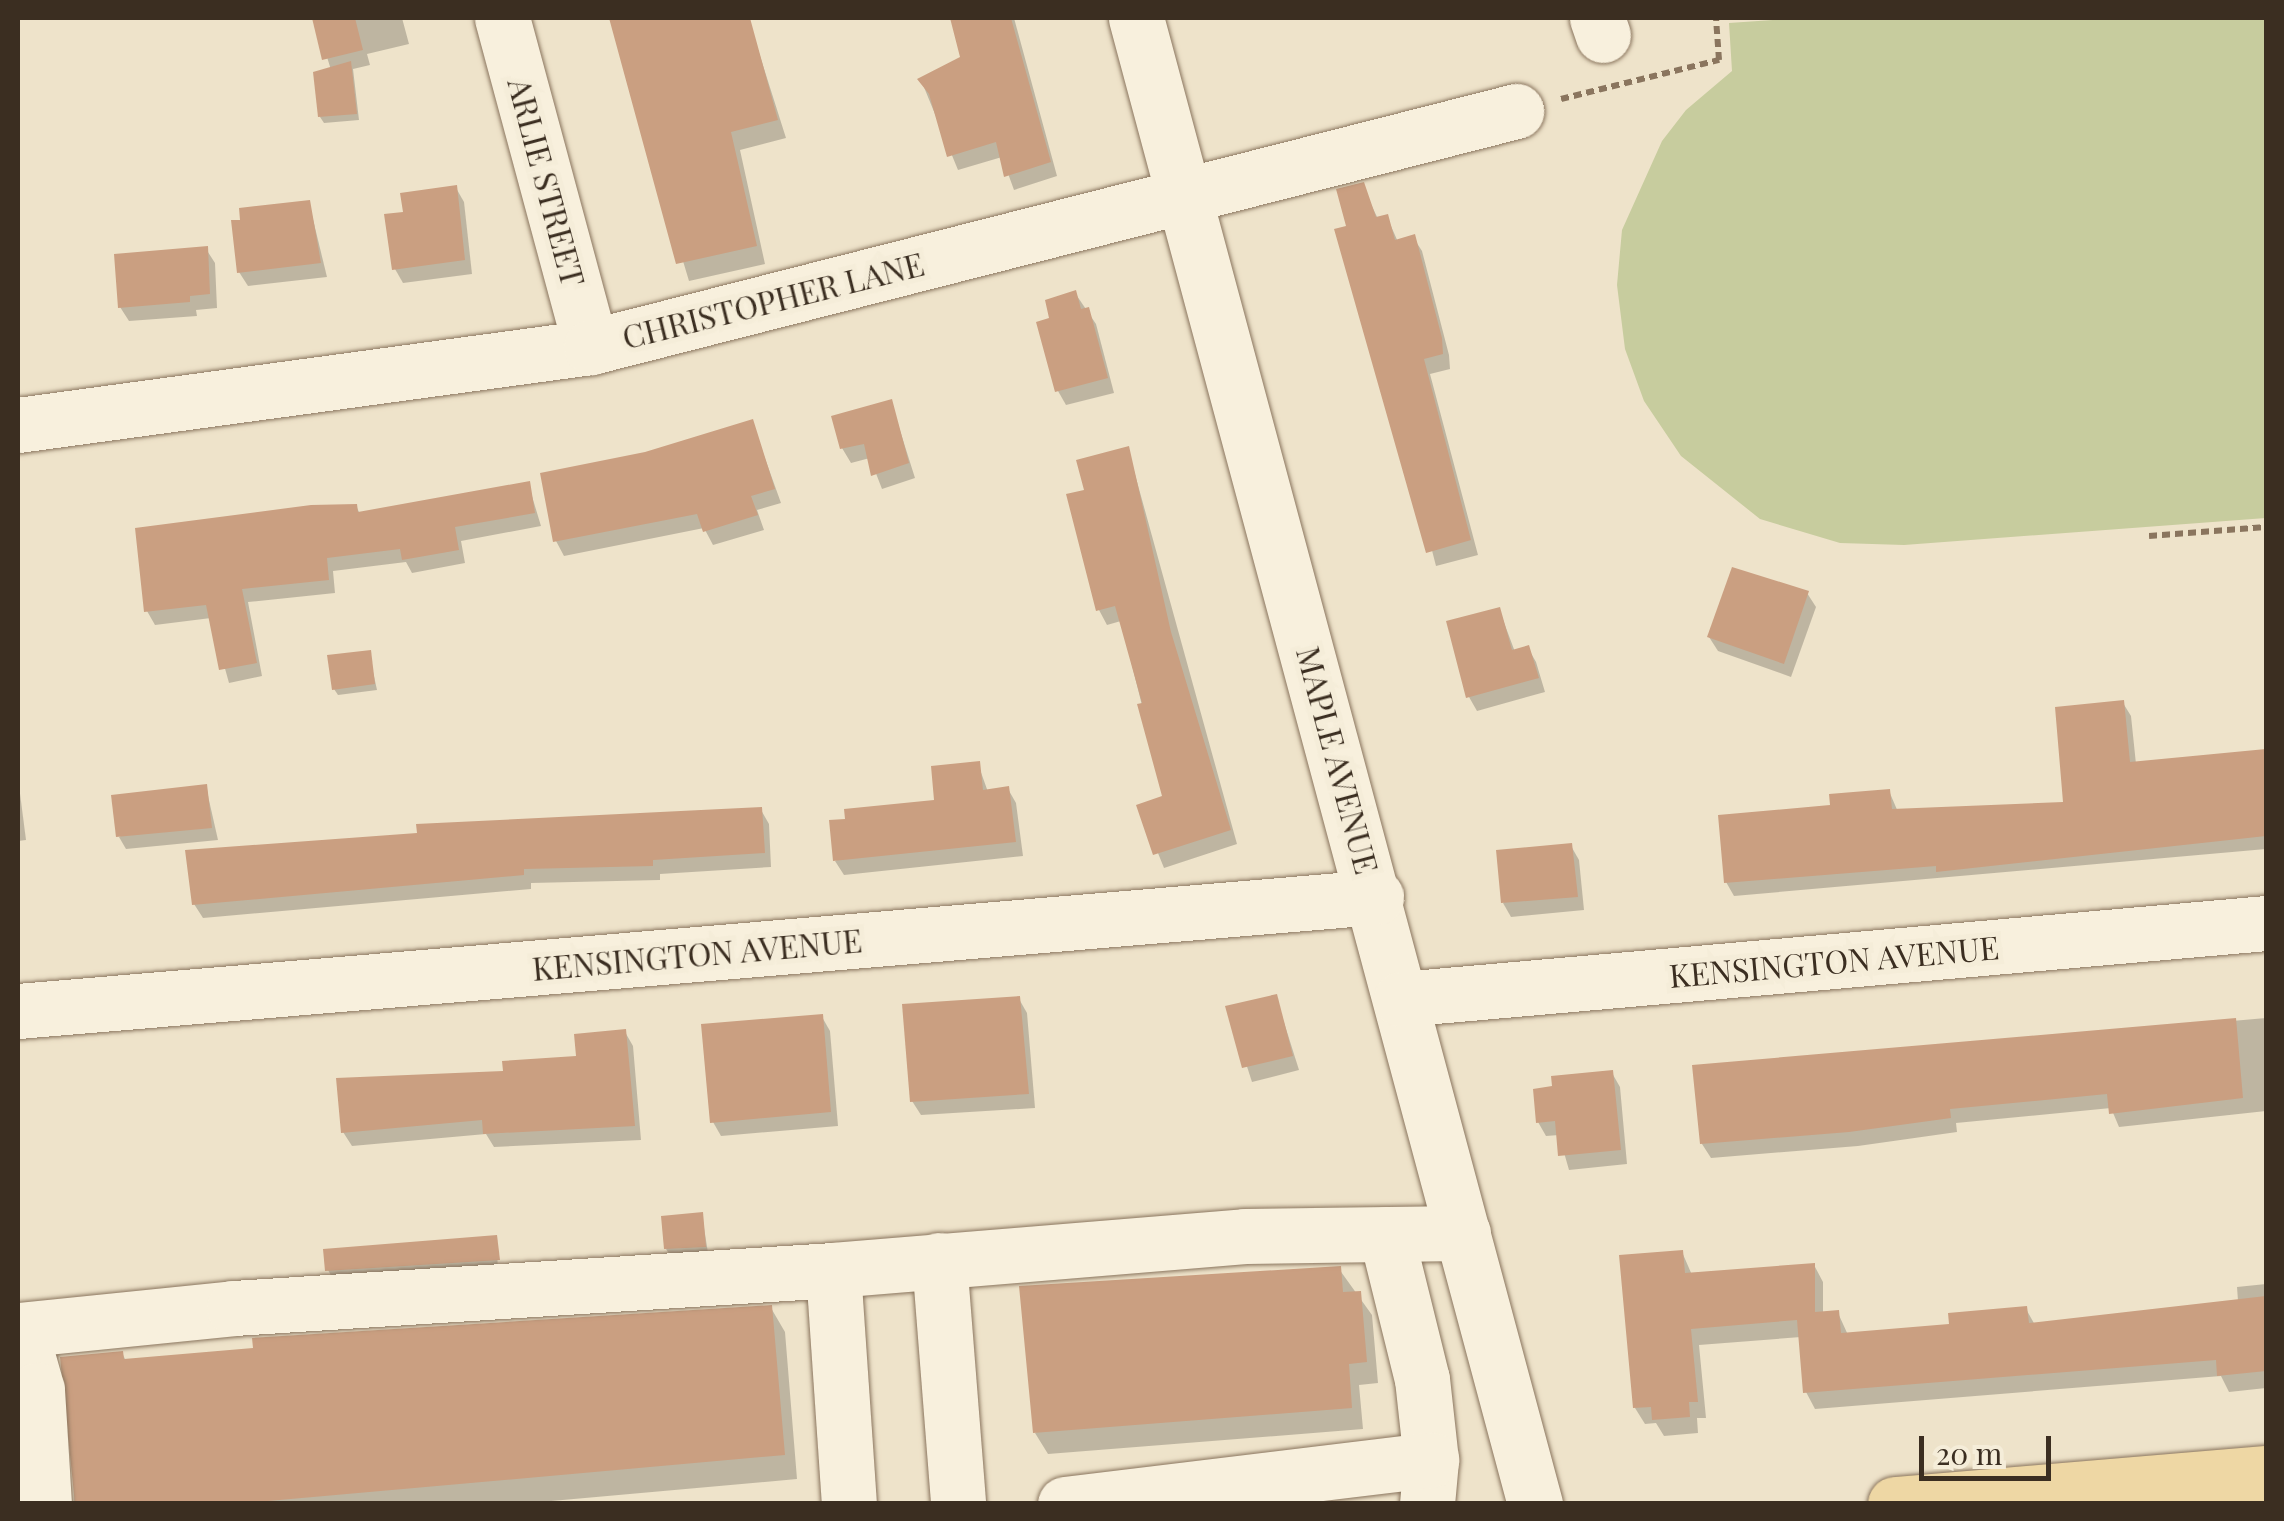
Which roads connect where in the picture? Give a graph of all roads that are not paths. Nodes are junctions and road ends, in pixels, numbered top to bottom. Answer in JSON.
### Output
{"nodes":[{"id":1,"x":502,"y":18,"type":"edge"},
{"id":2,"x":1136,"y":18,"type":"edge"},
{"id":3,"x":1516,"y":110,"type":"dead end"},
{"id":4,"x":1184,"y":194,"type":"junction"},
{"id":5,"x":592,"y":347,"type":"junction"},
{"id":6,"x":18,"y":425,"type":"edge"},
{"id":7,"x":1376,"y":898,"type":"junction"},
{"id":8,"x":2266,"y":923,"type":"edge"},
{"id":9,"x":1401,"y":999,"type":"junction"},
{"id":10,"x":18,"y":1012,"type":"edge"},
{"id":11,"x":1463,"y":1233,"type":"junction"},
{"id":12,"x":1386,"y":1234,"type":"junction"},
{"id":13,"x":940,"y":1260,"type":"junction"},
{"id":14,"x":833,"y":1270,"type":"junction"},
{"id":15,"x":18,"y":1330,"type":"edge"},
{"id":16,"x":1429,"y":1482,"type":"edge"},
{"id":17,"x":2239,"y":1484,"type":"edge"},
{"id":18,"x":44,"y":1504,"type":"edge"},
{"id":19,"x":849,"y":1504,"type":"edge"},
{"id":20,"x":958,"y":1504,"type":"edge"},
{"id":21,"x":1065,"y":1504,"type":"edge"},
{"id":22,"x":1535,"y":1504,"type":"edge"},
{"id":23,"x":1896,"y":1504,"type":"edge"}],
"edges":[{"from":1,"to":5,"type":"street","name":"ARLIE STREET"},
{"from":2,"to":4,"type":"street","name":"MAPLE AVENUE"},
{"from":3,"to":4,"type":"street","name":"CHRISTOPHER LANE"},
{"from":4,"to":5,"type":"street","name":"CHRISTOPHER LANE"},
{"from":4,"to":7,"type":"street","name":"MAPLE AVENUE"},
{"from":5,"to":6,"type":"street","name":"CHRISTOPHER LANE"},
{"from":7,"to":9,"type":"street","name":"MAPLE AVENUE"},
{"from":7,"to":10,"type":"street","name":"KENSINGTON AVENUE"},
{"from":8,"to":9,"type":"street","name":"KENSINGTON AVENUE"},
{"from":9,"to":11,"type":"street","name":"MAPLE AVENUE"},
{"from":11,"to":12,"type":"street"},
{"from":11,"to":22,"type":"street","name":"MAPLE AVENUE"},
{"from":12,"to":13,"type":"street"},
{"from":12,"to":16,"type":"street"},
{"from":13,"to":14,"type":"street"},
{"from":13,"to":20,"type":"street"},
{"from":14,"to":15,"type":"street"},
{"from":14,"to":19,"type":"street"},
{"from":15,"to":18,"type":"street"},
{"from":16,"to":21,"type":"street"},
{"from":17,"to":23,"type":"main road"}]}
